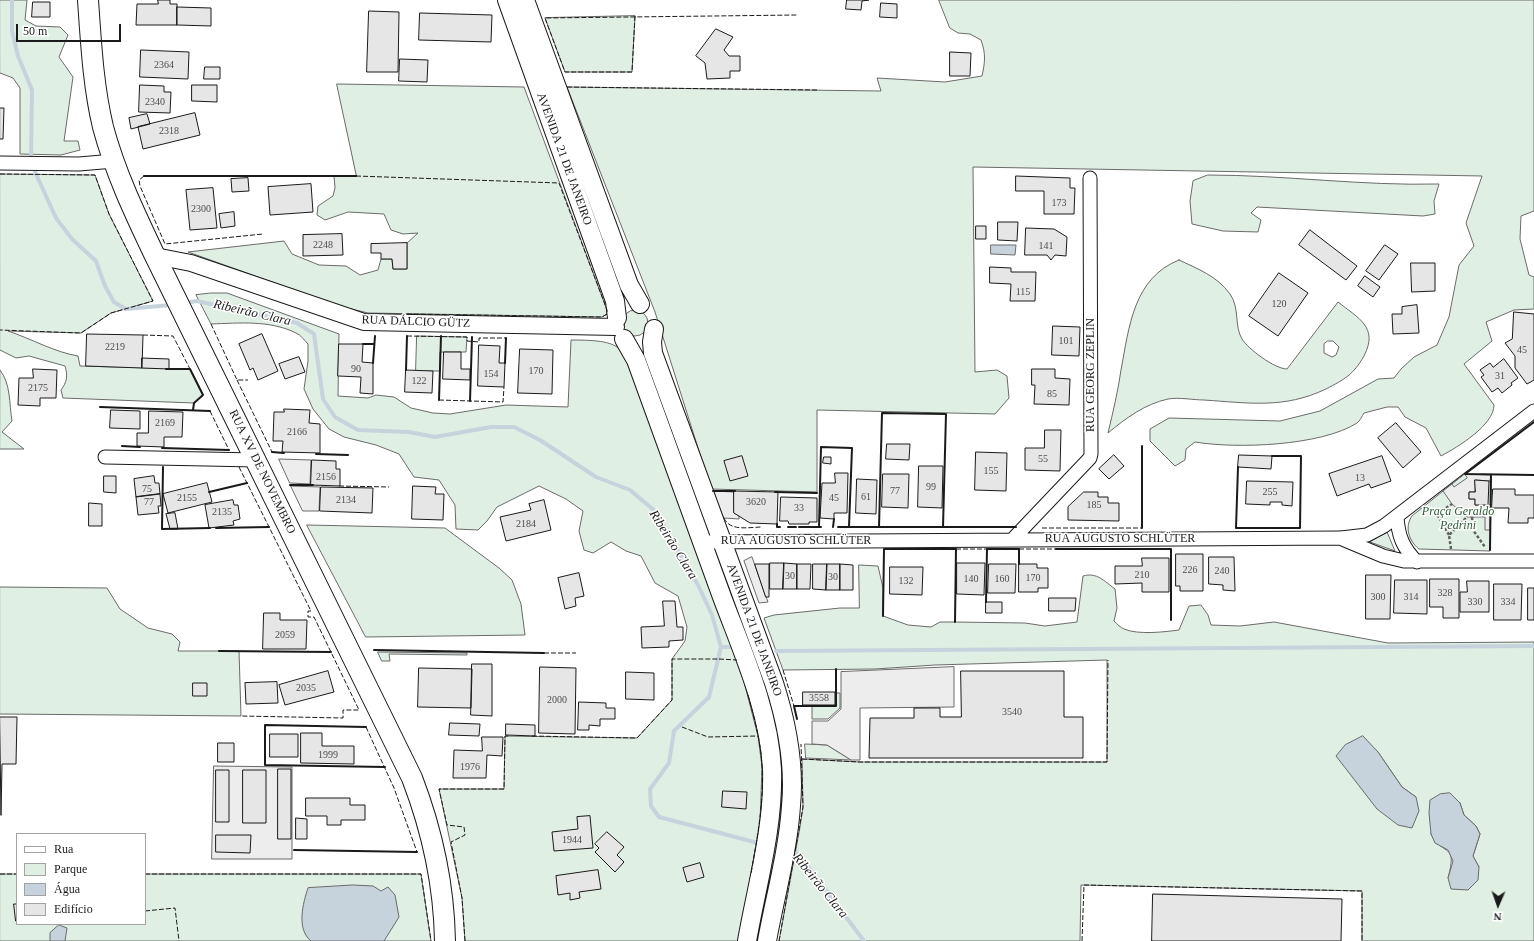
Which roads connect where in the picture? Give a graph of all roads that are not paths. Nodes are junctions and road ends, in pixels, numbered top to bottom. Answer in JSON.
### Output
{"nodes":[{"id":1,"x":88,"y":0,"type":"edge"},
{"id":2,"x":507,"y":0,"type":"edge"},
{"id":3,"x":525,"y":0,"type":"edge"},
{"id":4,"x":114,"y":161,"type":"junction"},
{"id":5,"x":0,"y":163,"type":"edge"},
{"id":6,"x":1090,"y":178,"type":"dead end"},
{"id":7,"x":155,"y":256,"type":"junction"},
{"id":8,"x":640,"y":304,"type":"junction"},
{"id":9,"x":619,"y":328,"type":"junction"},
{"id":10,"x":654,"y":328,"type":"junction"},
{"id":11,"x":1534,"y":411,"type":"edge"},
{"id":12,"x":105,"y":457,"type":"dead end"},
{"id":13,"x":256,"y":460,"type":"junction"},
{"id":14,"x":1397,"y":516,"type":"junction"},
{"id":15,"x":1340,"y":538,"type":"junction"},
{"id":16,"x":1012,"y":540,"type":"junction"},
{"id":17,"x":703,"y":542,"type":"junction"},
{"id":18,"x":722,"y":542,"type":"junction"},
{"id":19,"x":1534,"y":561,"type":"edge"},
{"id":20,"x":1417,"y":562,"type":"junction"},
{"id":21,"x":767,"y":730,"type":"junction"},
{"id":22,"x":787,"y":730,"type":"junction"},
{"id":23,"x":446,"y":941,"type":"edge"},
{"id":24,"x":747,"y":941,"type":"edge"},
{"id":25,"x":767,"y":941,"type":"edge"}],
"edges":[{"from":1,"to":4,"type":"main road","name":"RUA XV DE NOVEMBRO"},
{"from":2,"to":9,"type":"main road","name":"AVENIDA 21 DE JANEIRO"},
{"from":3,"to":8,"type":"main road","name":"AVENIDA 21 DE JANEIRO"},
{"from":4,"to":5,"type":"street"},
{"from":4,"to":7,"type":"main road","name":"RUA XV DE NOVEMBRO"},
{"from":6,"to":16,"type":"street","name":"RUA GEORG ZEPLIN"},
{"from":7,"to":9,"type":"street","name":"RUA DÁLCIO GÜTZ"},
{"from":7,"to":13,"type":"main road","name":"RUA XV DE NOVEMBRO"},
{"from":8,"to":9,"type":"main road"},
{"from":8,"to":10,"type":"main road"},
{"from":9,"to":10,"type":"main road"},
{"from":9,"to":17,"type":"main road","name":"AVENIDA 21 DE JANEIRO"},
{"from":10,"to":18,"type":"main road","name":"AVENIDA 21 DE JANEIRO"},
{"from":11,"to":14,"type":"street"},
{"from":12,"to":13,"type":"street"},
{"from":13,"to":23,"type":"main road","name":"RUA XV DE NOVEMBRO"},
{"from":14,"to":15,"type":"street"},
{"from":14,"to":20,"type":"street"},
{"from":15,"to":16,"type":"street","name":"RUA AUGUSTO SCHLÜTER"},
{"from":15,"to":20,"type":"street","name":"RUA AUGUSTO SCHLÜTER"},
{"from":16,"to":18,"type":"street","name":"RUA AUGUSTO SCHLÜTER"},
{"from":17,"to":18,"type":"street","name":"RUA AUGUSTO SCHLÜTER"},
{"from":17,"to":21,"type":"main road","name":"AVENIDA 21 DE JANEIRO"},
{"from":18,"to":22,"type":"main road","name":"AVENIDA 21 DE JANEIRO"},
{"from":19,"to":20,"type":"street","name":"RUA AUGUSTO SCHLÜTER"},
{"from":21,"to":22,"type":"main road"},
{"from":21,"to":24,"type":"main road","name":"AVENIDA 21 DE JANEIRO"},
{"from":22,"to":25,"type":"main road","name":"AVENIDA 21 DE JANEIRO"}]}
